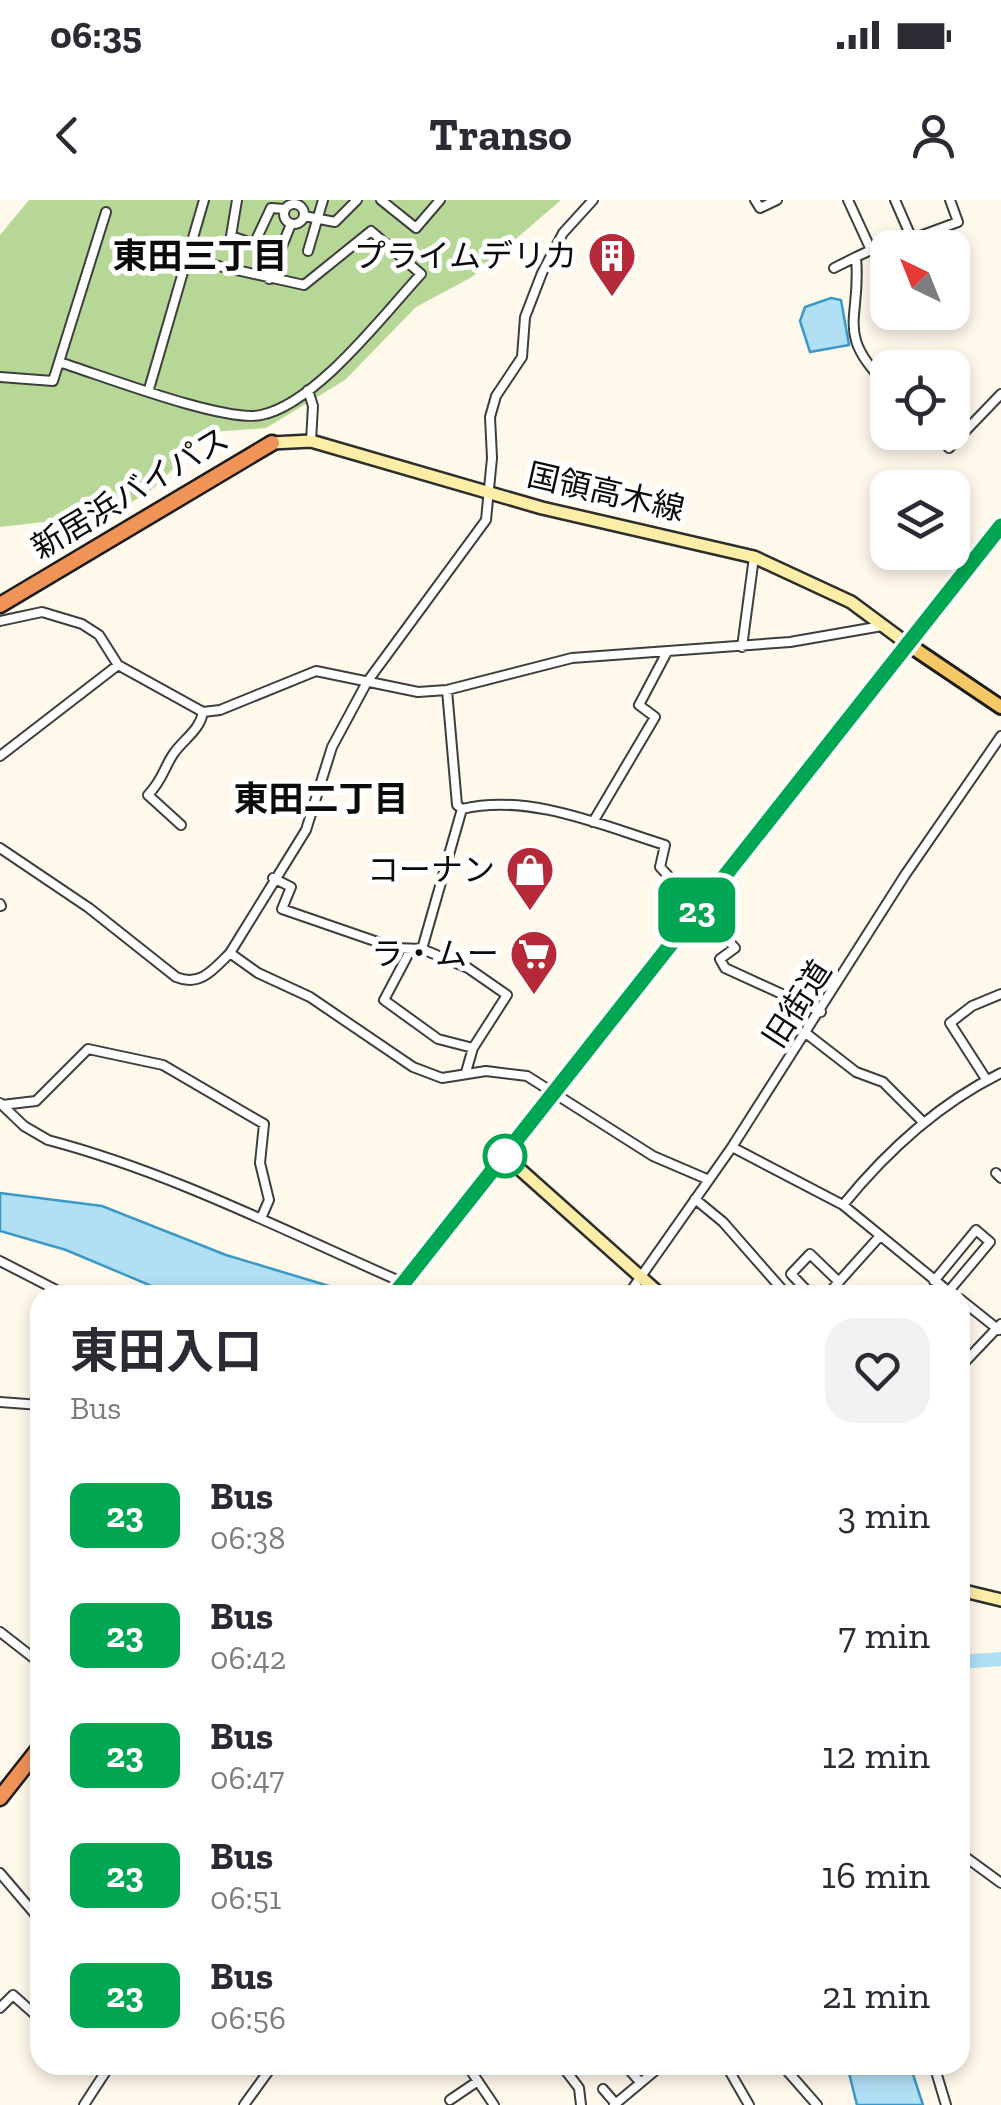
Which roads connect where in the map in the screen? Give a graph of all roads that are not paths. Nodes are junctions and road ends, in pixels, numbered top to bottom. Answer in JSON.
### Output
{"nodes":[{"id":1,"x":204,"y":200,"type":"edge"},
{"id":2,"x":238,"y":200,"type":"edge"},
{"id":3,"x":323,"y":200,"type":"edge"},
{"id":4,"x":357,"y":200,"type":"edge"},
{"id":5,"x":380,"y":200,"type":"edge"},
{"id":6,"x":440,"y":200,"type":"edge"},
{"id":7,"x":593,"y":200,"type":"edge"},
{"id":8,"x":755,"y":200,"type":"edge"},
{"id":9,"x":776,"y":200,"type":"edge"},
{"id":10,"x":848,"y":200,"type":"edge"},
{"id":11,"x":895,"y":200,"type":"edge"},
{"id":12,"x":950,"y":200,"type":"edge"},
{"id":13,"x":301,"y":203,"type":"edge"},
{"id":14,"x":273,"y":204,"type":"edge"},
{"id":15,"x":285,"y":210,"type":"junction"},
{"id":16,"x":106,"y":212,"type":"dead end"},
{"id":17,"x":304,"y":216,"type":"junction"},
{"id":18,"x":316,"y":221,"type":"junction"},
{"id":19,"x":291,"y":224,"type":"junction"},
{"id":20,"x":908,"y":230,"type":"edge"},
{"id":21,"x":935,"y":230,"type":"edge"},
{"id":22,"x":870,"y":248,"type":"edge"},
{"id":23,"x":870,"y":250,"type":"edge"},
{"id":24,"x":308,"y":252,"type":"dead end"},
{"id":25,"x":856,"y":257,"type":"junction"},
{"id":26,"x":187,"y":259,"type":"junction"},
{"id":27,"x":834,"y":268,"type":"dead end"},
{"id":28,"x":270,"y":279,"type":"junction"},
{"id":29,"x":62,"y":363,"type":"junction"},
{"id":30,"x":870,"y":367,"type":"edge"},
{"id":31,"x":0,"y":377,"type":"edge"},
{"id":32,"x":149,"y":390,"type":"junction"},
{"id":33,"x":308,"y":390,"type":"junction"},
{"id":34,"x":1001,"y":394,"type":"edge"},
{"id":35,"x":970,"y":426,"type":"edge"},
{"id":36,"x":311,"y":441,"type":"junction"},
{"id":37,"x":272,"y":443,"type":"joint"},
{"id":38,"x":488,"y":491,"type":"junction"},
{"id":39,"x":1001,"y":526,"type":"edge"},
{"id":40,"x":754,"y":557,"type":"junction"},
{"id":41,"x":0,"y":604,"type":"edge"},
{"id":42,"x":0,"y":621,"type":"edge"},
{"id":43,"x":882,"y":626,"type":"junction"},
{"id":44,"x":909,"y":645,"type":"junction"},
{"id":45,"x":742,"y":647,"type":"junction"},
{"id":46,"x":666,"y":652,"type":"junction"},
{"id":47,"x":118,"y":665,"type":"junction"},
{"id":48,"x":367,"y":682,"type":"junction"},
{"id":49,"x":447,"y":690,"type":"junction"},
{"id":50,"x":1001,"y":707,"type":"edge"},
{"id":51,"x":203,"y":712,"type":"junction"},
{"id":52,"x":1001,"y":736,"type":"edge"},
{"id":53,"x":0,"y":756,"type":"edge"},
{"id":54,"x":462,"y":809,"type":"junction"},
{"id":55,"x":593,"y":822,"type":"junction"},
{"id":56,"x":182,"y":826,"type":"dead end"},
{"id":57,"x":0,"y":848,"type":"edge"},
{"id":58,"x":274,"y":878,"type":"junction"},
{"id":59,"x":697,"y":910,"type":"junction"},
{"id":60,"x":422,"y":949,"type":"junction"},
{"id":61,"x":410,"y":951,"type":"junction"},
{"id":62,"x":230,"y":953,"type":"junction"},
{"id":63,"x":1001,"y":994,"type":"edge"},
{"id":64,"x":822,"y":1012,"type":"junction"},
{"id":65,"x":808,"y":1034,"type":"junction"},
{"id":66,"x":473,"y":1048,"type":"junction"},
{"id":67,"x":466,"y":1072,"type":"junction"},
{"id":68,"x":1001,"y":1073,"type":"edge"},
{"id":69,"x":986,"y":1079,"type":"junction"},
{"id":70,"x":553,"y":1094,"type":"junction"},
{"id":71,"x":1,"y":1104,"type":"edge"},
{"id":72,"x":924,"y":1123,"type":"junction"},
{"id":73,"x":732,"y":1147,"type":"junction"},
{"id":74,"x":505,"y":1156,"type":"junction"},
{"id":75,"x":709,"y":1180,"type":"junction"},
{"id":76,"x":696,"y":1199,"type":"junction"},
{"id":77,"x":843,"y":1206,"type":"junction"},
{"id":78,"x":262,"y":1216,"type":"junction"},
{"id":79,"x":880,"y":1236,"type":"junction"},
{"id":80,"x":0,"y":1261,"type":"edge"},
{"id":81,"x":641,"y":1277,"type":"junction"},
{"id":82,"x":934,"y":1281,"type":"junction"},
{"id":83,"x":839,"y":1282,"type":"junction"},
{"id":84,"x":47,"y":1285,"type":"edge"},
{"id":85,"x":392,"y":1285,"type":"edge"},
{"id":86,"x":402,"y":1285,"type":"edge"},
{"id":87,"x":635,"y":1285,"type":"edge"},
{"id":88,"x":650,"y":1285,"type":"edge"},
{"id":89,"x":778,"y":1285,"type":"edge"},
{"id":90,"x":801,"y":1285,"type":"edge"},
{"id":91,"x":836,"y":1285,"type":"edge"},
{"id":92,"x":939,"y":1285,"type":"edge"},
{"id":93,"x":957,"y":1285,"type":"edge"},
{"id":94,"x":970,"y":1306,"type":"edge"},
{"id":95,"x":1000,"y":1328,"type":"edge"},
{"id":96,"x":970,"y":1356,"type":"edge"},
{"id":97,"x":0,"y":1402,"type":"edge"},
{"id":98,"x":30,"y":1404,"type":"edge"},
{"id":99,"x":970,"y":1592,"type":"edge"},
{"id":100,"x":1001,"y":1600,"type":"edge"},
{"id":101,"x":0,"y":1632,"type":"edge"},
{"id":102,"x":30,"y":1655,"type":"edge"},
{"id":103,"x":30,"y":1760,"type":"edge"},
{"id":104,"x":0,"y":1798,"type":"edge"},
{"id":105,"x":970,"y":1860,"type":"edge"},
{"id":106,"x":0,"y":1873,"type":"edge"},
{"id":107,"x":1001,"y":1883,"type":"edge"},
{"id":108,"x":30,"y":1908,"type":"edge"},
{"id":109,"x":0,"y":2008,"type":"edge"},
{"id":110,"x":30,"y":2009,"type":"edge"},
{"id":111,"x":104,"y":2075,"type":"edge"},
{"id":112,"x":266,"y":2075,"type":"edge"},
{"id":113,"x":475,"y":2075,"type":"edge"},
{"id":114,"x":569,"y":2075,"type":"edge"},
{"id":115,"x":634,"y":2075,"type":"edge"},
{"id":116,"x":649,"y":2075,"type":"edge"},
{"id":117,"x":732,"y":2075,"type":"edge"},
{"id":118,"x":791,"y":2075,"type":"edge"},
{"id":119,"x":937,"y":2075,"type":"edge"},
{"id":120,"x":478,"y":2081,"type":"junction"},
{"id":121,"x":640,"y":2082,"type":"junction"},
{"id":122,"x":603,"y":2089,"type":"dead end"},
{"id":123,"x":450,"y":2100,"type":"dead end"},
{"id":124,"x":248,"y":2104,"type":"edge"},
{"id":125,"x":615,"y":2104,"type":"edge"},
{"id":126,"x":84,"y":2105,"type":"edge"},
{"id":127,"x":494,"y":2105,"type":"edge"},
{"id":128,"x":582,"y":2105,"type":"edge"},
{"id":129,"x":749,"y":2105,"type":"edge"},
{"id":130,"x":818,"y":2105,"type":"edge"},
{"id":131,"x":946,"y":2105,"type":"edge"}],
"edges":[{"from":1,"to":26,"type":"street"},
{"from":2,"to":14,"type":"street"},
{"from":3,"to":18,"type":"street"},
{"from":4,"to":18,"type":"street"},
{"from":5,"to":6,"type":"street"},
{"from":7,"to":38,"type":"street"},
{"from":8,"to":9,"type":"street"},
{"from":10,"to":22,"type":"street"},
{"from":11,"to":20,"type":"street"},
{"from":12,"to":21,"type":"street"},
{"from":13,"to":15,"type":"street"},
{"from":13,"to":17,"type":"street"},
{"from":14,"to":15,"type":"street"},
{"from":15,"to":19,"type":"street"},
{"from":16,"to":29,"type":"street"},
{"from":17,"to":18,"type":"street"},
{"from":17,"to":19,"type":"street"},
{"from":18,"to":24,"type":"street"},
{"from":19,"to":28,"type":"street"},
{"from":23,"to":25,"type":"street"},
{"from":25,"to":27,"type":"street"},
{"from":25,"to":30,"type":"street"},
{"from":26,"to":28,"type":"street"},
{"from":26,"to":32,"type":"street"},
{"from":28,"to":33,"type":"street"},
{"from":29,"to":31,"type":"street"},
{"from":29,"to":32,"type":"street"},
{"from":32,"to":33,"type":"street"},
{"from":33,"to":36,"type":"street"},
{"from":34,"to":35,"type":"street"},
{"from":36,"to":37,"type":"main road","name":"国領高木線"},
{"from":36,"to":38,"type":"main road","name":"国領高木線"},
{"from":37,"to":41,"type":"highway","name":"新居浜バイパス"},
{"from":38,"to":40,"type":"main road","name":"国領高木線"},
{"from":38,"to":48,"type":"street"},
{"from":39,"to":44,"type":"highway"},
{"from":40,"to":43,"type":"main road","name":"国領高木線"},
{"from":40,"to":45,"type":"street"},
{"from":42,"to":47,"type":"street"},
{"from":43,"to":44,"type":"main road","name":"国領高木線"},
{"from":43,"to":45,"type":"street"},
{"from":44,"to":50,"type":"main road"},
{"from":44,"to":59,"type":"highway"},
{"from":45,"to":46,"type":"street"},
{"from":46,"to":49,"type":"street"},
{"from":46,"to":55,"type":"street"},
{"from":47,"to":51,"type":"street"},
{"from":47,"to":53,"type":"street"},
{"from":48,"to":49,"type":"street"},
{"from":48,"to":51,"type":"street"},
{"from":48,"to":58,"type":"street"},
{"from":49,"to":54,"type":"street"},
{"from":51,"to":56,"type":"street"},
{"from":52,"to":64,"type":"street","name":"旧街道"},
{"from":54,"to":55,"type":"street"},
{"from":54,"to":60,"type":"street"},
{"from":55,"to":59,"type":"street"},
{"from":57,"to":62,"type":"street"},
{"from":58,"to":61,"type":"street"},
{"from":58,"to":62,"type":"street"},
{"from":59,"to":64,"type":"street"},
{"from":59,"to":70,"type":"highway"},
{"from":60,"to":61,"type":"street"},
{"from":60,"to":66,"type":"street"},
{"from":61,"to":66,"type":"street"},
{"from":62,"to":67,"type":"street"},
{"from":63,"to":69,"type":"street"},
{"from":64,"to":65,"type":"street","name":"旧街道"},
{"from":65,"to":72,"type":"street"},
{"from":65,"to":73,"type":"street","name":"旧街道"},
{"from":66,"to":67,"type":"street"},
{"from":67,"to":70,"type":"street"},
{"from":68,"to":69,"type":"street"},
{"from":69,"to":72,"type":"street"},
{"from":70,"to":74,"type":"highway"},
{"from":70,"to":75,"type":"street"},
{"from":71,"to":78,"type":"street"},
{"from":71,"to":78,"type":"street"},
{"from":72,"to":77,"type":"street"},
{"from":73,"to":75,"type":"street","name":"旧街道"},
{"from":73,"to":77,"type":"street"},
{"from":74,"to":81,"type":"main road"},
{"from":74,"to":86,"type":"highway"},
{"from":75,"to":76,"type":"street","name":"旧街道"},
{"from":76,"to":81,"type":"street","name":"旧街道"},
{"from":76,"to":89,"type":"street"},
{"from":77,"to":79,"type":"street"},
{"from":78,"to":85,"type":"street"},
{"from":79,"to":82,"type":"street"},
{"from":79,"to":83,"type":"street"},
{"from":80,"to":84,"type":"street"},
{"from":81,"to":87,"type":"street","name":"旧街道"},
{"from":81,"to":88,"type":"main road"},
{"from":82,"to":92,"type":"street"},
{"from":82,"to":93,"type":"street"},
{"from":83,"to":90,"type":"street"},
{"from":83,"to":91,"type":"street"},
{"from":94,"to":95,"type":"street"},
{"from":95,"to":96,"type":"street"},
{"from":97,"to":98,"type":"street"},
{"from":99,"to":100,"type":"main road"},
{"from":101,"to":102,"type":"street"},
{"from":103,"to":104,"type":"highway"},
{"from":105,"to":107,"type":"street"},
{"from":106,"to":108,"type":"street"},
{"from":109,"to":110,"type":"street"},
{"from":111,"to":126,"type":"street"},
{"from":112,"to":124,"type":"street"},
{"from":113,"to":120,"type":"street"},
{"from":114,"to":128,"type":"street"},
{"from":115,"to":121,"type":"street"},
{"from":116,"to":121,"type":"street"},
{"from":117,"to":129,"type":"street"},
{"from":118,"to":130,"type":"street"},
{"from":119,"to":131,"type":"street"},
{"from":120,"to":123,"type":"street"},
{"from":120,"to":127,"type":"street"},
{"from":121,"to":125,"type":"street"},
{"from":122,"to":125,"type":"street"}]}
